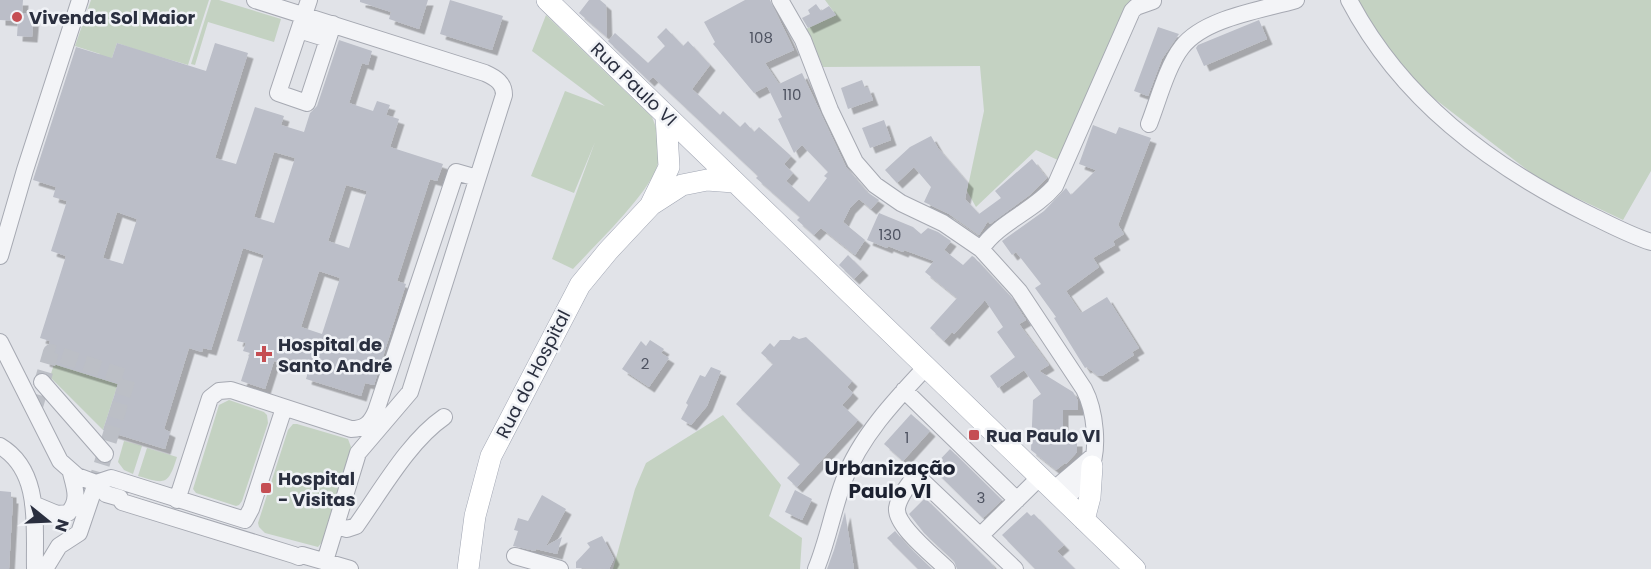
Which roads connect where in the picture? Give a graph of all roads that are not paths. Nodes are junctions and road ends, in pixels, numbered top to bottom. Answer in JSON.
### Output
{"nodes":[{"id":1,"x":80,"y":0,"type":"edge"},
{"id":2,"x":255,"y":0,"type":"edge"},
{"id":3,"x":547,"y":0,"type":"edge"},
{"id":4,"x":780,"y":0,"type":"edge"},
{"id":5,"x":1296,"y":0,"type":"edge"},
{"id":6,"x":1349,"y":0,"type":"edge"},
{"id":7,"x":1153,"y":1,"type":"edge"},
{"id":8,"x":304,"y":15,"type":"edge"},
{"id":9,"x":331,"y":32,"type":"junction"},
{"id":10,"x":666,"y":116,"type":"junction"},
{"id":11,"x":1149,"y":124,"type":"dead end"},
{"id":12,"x":700,"y":149,"type":"junction"},
{"id":13,"x":669,"y":167,"type":"junction"},
{"id":14,"x":477,"y":178,"type":"junction"},
{"id":15,"x":734,"y":182,"type":"junction"},
{"id":16,"x":682,"y":185,"type":"junction"},
{"id":17,"x":651,"y":205,"type":"junction"},
{"id":18,"x":1651,"y":242,"type":"edge"},
{"id":19,"x":981,"y":249,"type":"junction"},
{"id":20,"x":0,"y":256,"type":"edge"},
{"id":21,"x":0,"y":342,"type":"edge"},
{"id":22,"x":926,"y":367,"type":"junction"},
{"id":23,"x":42,"y":382,"type":"dead end"},
{"id":24,"x":904,"y":390,"type":"junction"},
{"id":25,"x":284,"y":408,"type":"junction"},
{"id":26,"x":444,"y":417,"type":"dead end"},
{"id":27,"x":0,"y":447,"type":"edge"},
{"id":28,"x":105,"y":454,"type":"dead end"},
{"id":29,"x":1092,"y":461,"type":"junction"},
{"id":30,"x":71,"y":473,"type":"junction"},
{"id":31,"x":96,"y":483,"type":"junction"},
{"id":32,"x":1052,"y":489,"type":"junction"},
{"id":33,"x":177,"y":500,"type":"junction"},
{"id":34,"x":1017,"y":500,"type":"junction"},
{"id":35,"x":33,"y":504,"type":"junction"},
{"id":36,"x":1084,"y":520,"type":"junction"},
{"id":37,"x":336,"y":526,"type":"junction"},
{"id":38,"x":34,"y":532,"type":"junction"},
{"id":39,"x":980,"y":536,"type":"junction"},
{"id":40,"x":69,"y":540,"type":"junction"},
{"id":41,"x":516,"y":556,"type":"dead end"},
{"id":42,"x":325,"y":561,"type":"junction"},
{"id":43,"x":35,"y":569,"type":"edge"},
{"id":44,"x":45,"y":569,"type":"edge"},
{"id":45,"x":350,"y":569,"type":"edge"},
{"id":46,"x":468,"y":569,"type":"edge"},
{"id":47,"x":560,"y":569,"type":"edge"},
{"id":48,"x":816,"y":569,"type":"edge"},
{"id":49,"x":947,"y":569,"type":"edge"},
{"id":50,"x":1015,"y":569,"type":"edge"},
{"id":51,"x":1135,"y":569,"type":"edge"}],
"edges":[{"from":1,"to":20,"type":"street"},
{"from":2,"to":8,"type":"street"},
{"from":3,"to":10,"type":"main road","name":"Rua Paulo VI"},
{"from":4,"to":19,"type":"street"},
{"from":5,"to":11,"type":"street"},
{"from":6,"to":18,"type":"street"},
{"from":7,"to":19,"type":"street"},
{"from":8,"to":9,"type":"street"},
{"from":8,"to":9,"type":"street"},
{"from":9,"to":14,"type":"street"},
{"from":10,"to":12,"type":"main road","name":"Rua Paulo VI"},
{"from":10,"to":13,"type":"main road","name":"Rua do Hospital"},
{"from":12,"to":13,"type":"main road"},
{"from":12,"to":15,"type":"main road","name":"Rua Paulo VI"},
{"from":12,"to":16,"type":"main road","name":"Rua do Hospital"},
{"from":13,"to":17,"type":"main road","name":"Rua do Hospital"},
{"from":14,"to":25,"type":"street"},
{"from":14,"to":37,"type":"street"},
{"from":15,"to":16,"type":"main road","name":"Rua do Hospital"},
{"from":15,"to":22,"type":"main road","name":"Rua Paulo VI"},
{"from":16,"to":17,"type":"main road","name":"Rua do Hospital"},
{"from":17,"to":46,"type":"main road","name":"Rua do Hospital"},
{"from":19,"to":29,"type":"street"},
{"from":21,"to":30,"type":"street"},
{"from":22,"to":24,"type":"street"},
{"from":22,"to":32,"type":"main road","name":"Rua Paulo VI"},
{"from":23,"to":28,"type":"street"},
{"from":24,"to":34,"type":"street"},
{"from":24,"to":48,"type":"street"},
{"from":25,"to":33,"type":"street"},
{"from":25,"to":33,"type":"street"},
{"from":26,"to":37,"type":"street"},
{"from":27,"to":35,"type":"street"},
{"from":29,"to":32,"type":"street"},
{"from":29,"to":36,"type":"main road"},
{"from":30,"to":31,"type":"street"},
{"from":30,"to":35,"type":"street"},
{"from":31,"to":33,"type":"street"},
{"from":31,"to":40,"type":"street"},
{"from":31,"to":42,"type":"street"},
{"from":32,"to":34,"type":"street"},
{"from":32,"to":36,"type":"main road","name":"Rua Paulo VI"},
{"from":34,"to":39,"type":"street"},
{"from":35,"to":38,"type":"street"},
{"from":36,"to":51,"type":"main road","name":"Rua Paulo VI"},
{"from":37,"to":42,"type":"street"},
{"from":38,"to":40,"type":"street"},
{"from":38,"to":43,"type":"street"},
{"from":39,"to":49,"type":"street"},
{"from":39,"to":50,"type":"street"},
{"from":40,"to":44,"type":"street"},
{"from":41,"to":47,"type":"street"},
{"from":42,"to":45,"type":"street"}]}
